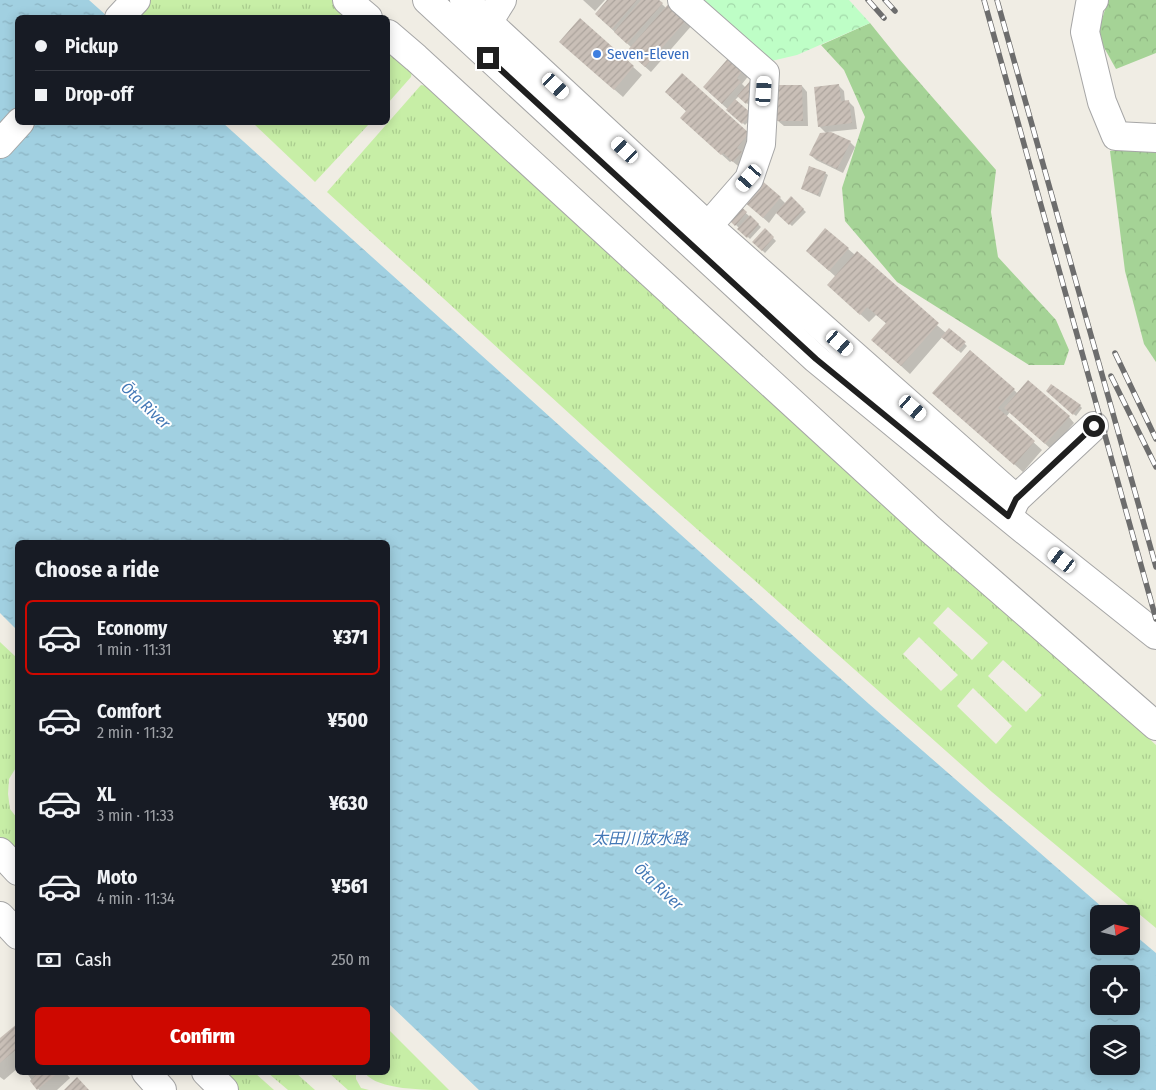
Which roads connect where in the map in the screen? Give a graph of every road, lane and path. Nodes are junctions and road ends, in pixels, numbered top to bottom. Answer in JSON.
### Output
{"nodes":[{"id":1,"x":136,"y":0,"type":"edge"},
{"id":2,"x":347,"y":0,"type":"edge"},
{"id":3,"x":426,"y":0,"type":"edge"},
{"id":4,"x":464,"y":0,"type":"edge"},
{"id":5,"x":682,"y":0,"type":"edge"},
{"id":6,"x":1094,"y":0,"type":"edge"},
{"id":7,"x":122,"y":15,"type":"edge"},
{"id":8,"x":364,"y":15,"type":"edge"},
{"id":9,"x":488,"y":22,"type":"edge"},
{"id":10,"x":390,"y":36,"type":"edge"},
{"id":11,"x":17,"y":125,"type":"edge"},
{"id":12,"x":1156,"y":138,"type":"edge"},
{"id":13,"x":0,"y":144,"type":"edge"},
{"id":14,"x":708,"y":226,"type":"junction"},
{"id":15,"x":1094,"y":426,"type":"dead end"},
{"id":16,"x":1012,"y":507,"type":"junction"},
{"id":17,"x":1156,"y":635,"type":"edge"},
{"id":18,"x":1156,"y":726,"type":"edge"},
{"id":19,"x":0,"y":852,"type":"edge"},
{"id":20,"x":15,"y":868,"type":"edge"},
{"id":21,"x":0,"y":916,"type":"edge"},
{"id":22,"x":15,"y":932,"type":"edge"},
{"id":23,"x":149,"y":1075,"type":"edge"},
{"id":24,"x":209,"y":1075,"type":"edge"},
{"id":25,"x":162,"y":1090,"type":"edge"},
{"id":26,"x":224,"y":1090,"type":"edge"}],
"edges":[{"from":1,"to":7,"type":"street"},
{"from":2,"to":8,"type":"street"},
{"from":3,"to":9,"type":"street"},
{"from":4,"to":9,"type":"street"},
{"from":5,"to":14,"type":"street"},
{"from":6,"to":12,"type":"street"},
{"from":9,"to":14,"type":"street"},
{"from":9,"to":16,"type":"street"},
{"from":10,"to":18,"type":"street"},
{"from":11,"to":13,"type":"street"},
{"from":14,"to":16,"type":"street"},
{"from":15,"to":16,"type":"street"},
{"from":16,"to":17,"type":"street"},
{"from":19,"to":20,"type":"street"},
{"from":21,"to":22,"type":"street"},
{"from":23,"to":25,"type":"street"},
{"from":24,"to":26,"type":"street"}]}
